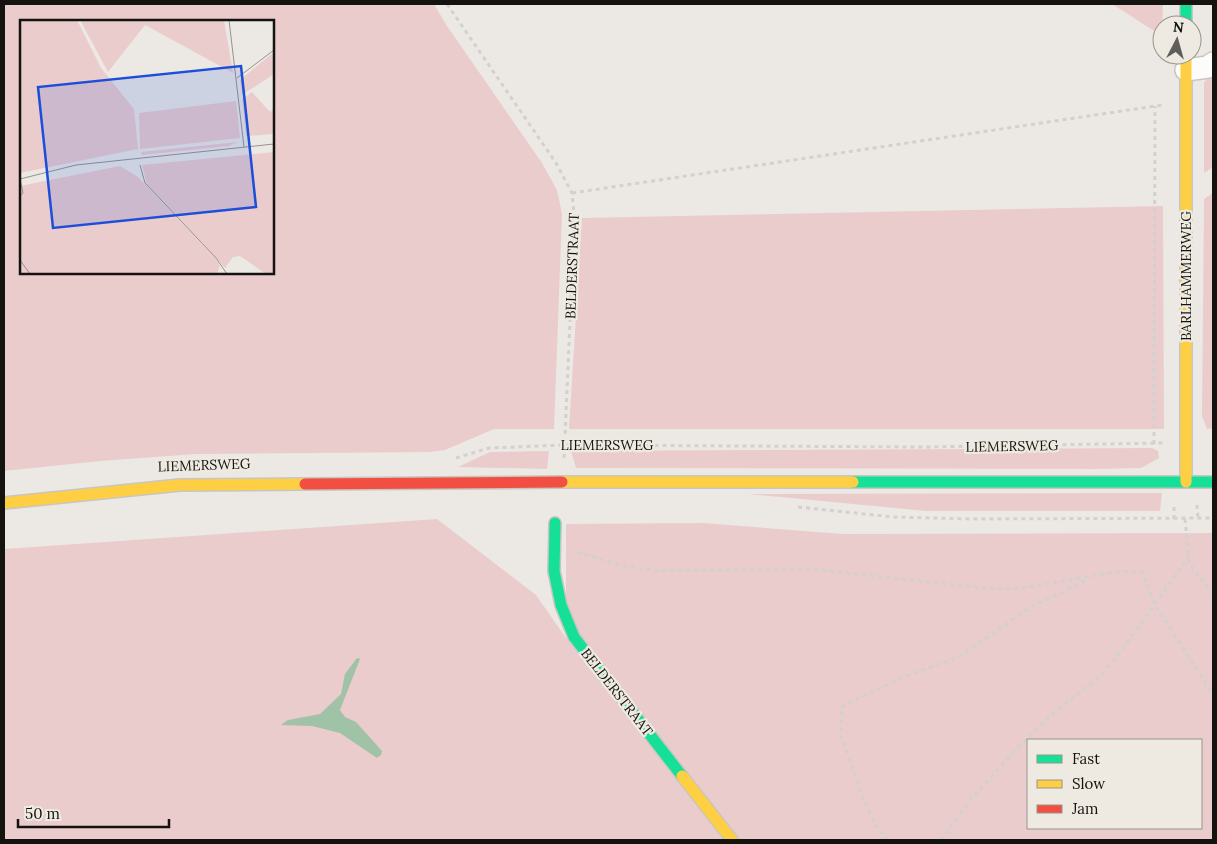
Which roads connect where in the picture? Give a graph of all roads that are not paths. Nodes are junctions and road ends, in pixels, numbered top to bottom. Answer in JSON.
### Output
{"nodes":[{"id":1,"x":1213,"y":64,"type":"edge"},
{"id":2,"x":1186,"y":65,"type":"edge"},
{"id":3,"x":1199,"y":65,"type":"edge"},
{"id":4,"x":1186,"y":482,"type":"junction"},
{"id":5,"x":1213,"y":482,"type":"edge"},
{"id":6,"x":4,"y":503,"type":"edge"},
{"id":7,"x":555,"y":523,"type":"dead end"},
{"id":8,"x":732,"y":840,"type":"edge"}],
"edges":[{"from":1,"to":3,"type":"street","name":"BARLHAMMERWEG"},
{"from":2,"to":4,"type":"main road","name":"BARLHAMMERWEG"},
{"from":4,"to":5,"type":"main road","name":"LIEMERSWEG"},
{"from":4,"to":6,"type":"main road","name":"LIEMERSWEG"},
{"from":7,"to":8,"type":"main road","name":"BELDERSTRAAT"}]}
